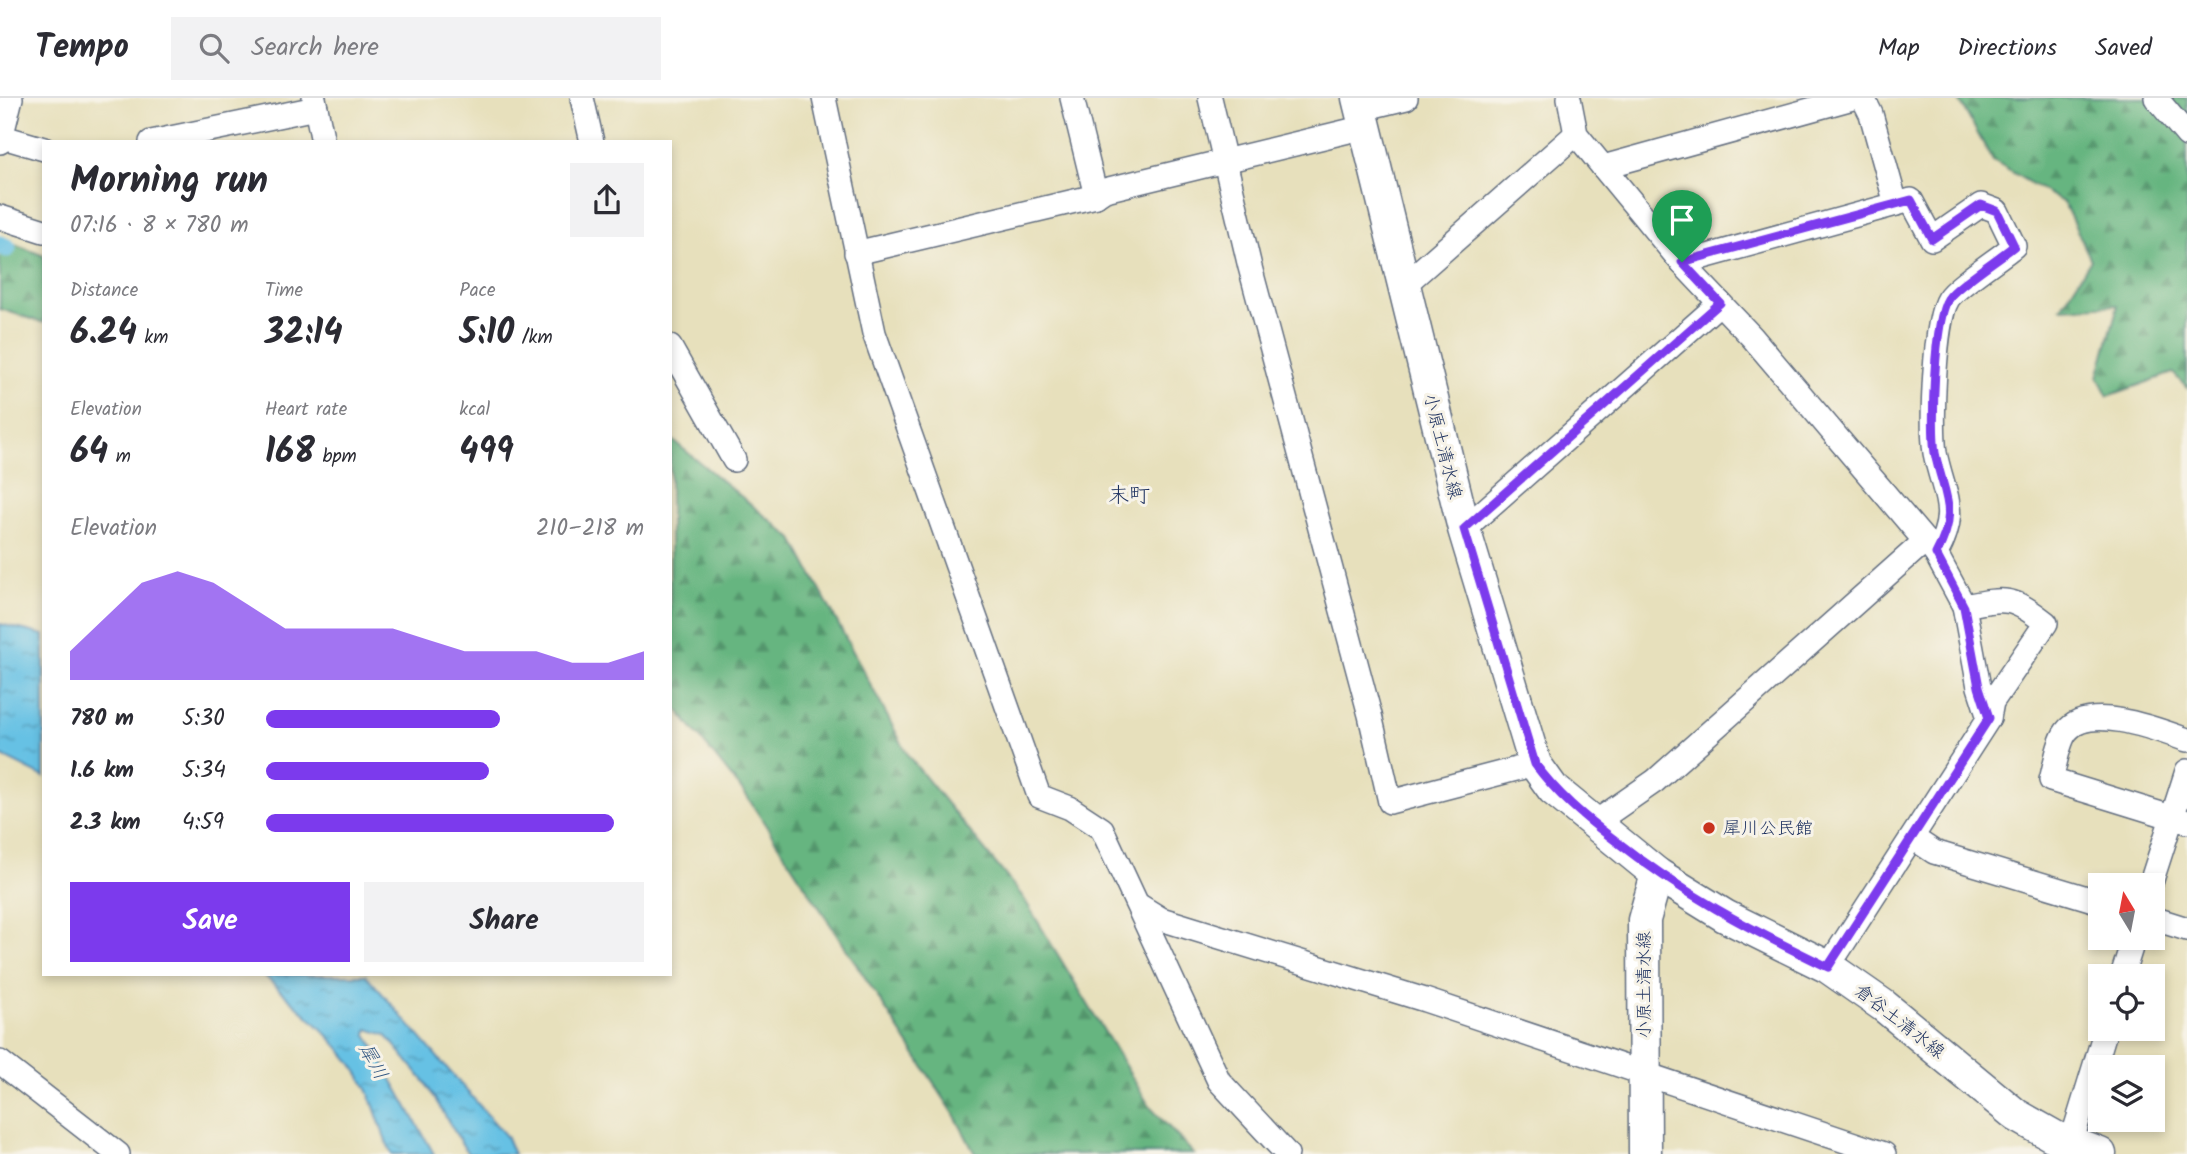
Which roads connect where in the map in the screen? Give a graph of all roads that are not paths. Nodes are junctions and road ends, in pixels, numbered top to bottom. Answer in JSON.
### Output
{"nodes":[{"id":1,"x":11,"y":98,"type":"edge"},
{"id":2,"x":582,"y":98,"type":"edge"},
{"id":3,"x":824,"y":98,"type":"edge"},
{"id":4,"x":1072,"y":98,"type":"edge"},
{"id":5,"x":1210,"y":98,"type":"edge"},
{"id":6,"x":1406,"y":98,"type":"edge"},
{"id":7,"x":1569,"y":98,"type":"edge"},
{"id":8,"x":1853,"y":98,"type":"edge"},
{"id":9,"x":1863,"y":98,"type":"edge"},
{"id":10,"x":2156,"y":98,"type":"edge"},
{"id":11,"x":316,"y":103,"type":"edge"},
{"id":12,"x":1362,"y":112,"type":"edge"},
{"id":13,"x":1577,"y":134,"type":"junction"},
{"id":14,"x":2187,"y":135,"type":"edge"},
{"id":15,"x":1,"y":139,"type":"edge"},
{"id":16,"x":159,"y":140,"type":"edge"},
{"id":17,"x":324,"y":140,"type":"edge"},
{"id":18,"x":592,"y":140,"type":"edge"},
{"id":19,"x":42,"y":149,"type":"edge"},
{"id":20,"x":1227,"y":161,"type":"junction"},
{"id":21,"x":1603,"y":167,"type":"junction"},
{"id":22,"x":1096,"y":197,"type":"junction"},
{"id":23,"x":1896,"y":204,"type":"junction"},
{"id":24,"x":0,"y":217,"type":"edge"},
{"id":25,"x":42,"y":230,"type":"edge"},
{"id":26,"x":856,"y":253,"type":"junction"},
{"id":27,"x":1682,"y":262,"type":"junction"},
{"id":28,"x":1403,"y":286,"type":"junction"},
{"id":29,"x":1720,"y":303,"type":"junction"},
{"id":30,"x":672,"y":351,"type":"edge"},
{"id":31,"x":734,"y":460,"type":"dead end"},
{"id":32,"x":1464,"y":529,"type":"junction"},
{"id":33,"x":1931,"y":548,"type":"junction"},
{"id":34,"x":1964,"y":607,"type":"junction"},
{"id":35,"x":1989,"y":718,"type":"junction"},
{"id":36,"x":2187,"y":740,"type":"edge"},
{"id":37,"x":1535,"y":764,"type":"junction"},
{"id":38,"x":2187,"y":771,"type":"edge"},
{"id":39,"x":2180,"y":820,"type":"edge"},
{"id":40,"x":1593,"y":824,"type":"junction"},
{"id":41,"x":1913,"y":838,"type":"junction"},
{"id":42,"x":2156,"y":873,"type":"edge"},
{"id":43,"x":1657,"y":874,"type":"junction"},
{"id":44,"x":2088,"y":898,"type":"edge"},
{"id":45,"x":1140,"y":906,"type":"junction"},
{"id":46,"x":2165,"y":922,"type":"edge"},
{"id":47,"x":2187,"y":929,"type":"edge"},
{"id":48,"x":1828,"y":967,"type":"junction"},
{"id":49,"x":2102,"y":1041,"type":"edge"},
{"id":50,"x":0,"y":1062,"type":"edge"},
{"id":51,"x":1645,"y":1072,"type":"junction"},
{"id":52,"x":2071,"y":1143,"type":"junction"},
{"id":53,"x":118,"y":1154,"type":"edge"},
{"id":54,"x":1287,"y":1154,"type":"edge"},
{"id":55,"x":1645,"y":1154,"type":"edge"},
{"id":56,"x":1884,"y":1154,"type":"edge"},
{"id":57,"x":2100,"y":1154,"type":"edge"}],
"edges":[{"from":1,"to":15,"type":"street"},
{"from":2,"to":18,"type":"street"},
{"from":3,"to":26,"type":"street"},
{"from":4,"to":22,"type":"street"},
{"from":5,"to":20,"type":"street"},
{"from":6,"to":12,"type":"street"},
{"from":7,"to":13,"type":"street"},
{"from":8,"to":21,"type":"street"},
{"from":9,"to":23,"type":"street"},
{"from":10,"to":14,"type":"street"},
{"from":11,"to":16,"type":"street"},
{"from":11,"to":17,"type":"street"},
{"from":12,"to":20,"type":"street"},
{"from":12,"to":28,"type":"main road","name":"小原土清水線"},
{"from":13,"to":21,"type":"street"},
{"from":13,"to":28,"type":"street"},
{"from":15,"to":19,"type":"street"},
{"from":20,"to":22,"type":"street"},
{"from":20,"to":37,"type":"street"},
{"from":21,"to":27,"type":"street"},
{"from":22,"to":26,"type":"street"},
{"from":23,"to":27,"type":"street"},
{"from":23,"to":33,"type":"street"},
{"from":24,"to":25,"type":"street"},
{"from":26,"to":45,"type":"street"},
{"from":27,"to":29,"type":"street"},
{"from":28,"to":32,"type":"main road","name":"小原土清水線"},
{"from":29,"to":32,"type":"street"},
{"from":29,"to":33,"type":"street"},
{"from":30,"to":31,"type":"street"},
{"from":32,"to":37,"type":"main road","name":"小原土清水線"},
{"from":33,"to":34,"type":"street"},
{"from":33,"to":40,"type":"street"},
{"from":34,"to":35,"type":"street"},
{"from":34,"to":35,"type":"street"},
{"from":35,"to":41,"type":"street"},
{"from":36,"to":39,"type":"street"},
{"from":37,"to":40,"type":"main road","name":"小原土清水線"},
{"from":38,"to":39,"type":"street"},
{"from":39,"to":42,"type":"street"},
{"from":40,"to":43,"type":"main road","name":"小原土清水線"},
{"from":41,"to":44,"type":"street"},
{"from":41,"to":48,"type":"street"},
{"from":43,"to":48,"type":"main road","name":"倉谷土清水線"},
{"from":43,"to":51,"type":"main road","name":"小原土清水線"},
{"from":45,"to":51,"type":"street"},
{"from":45,"to":54,"type":"street"},
{"from":46,"to":47,"type":"street"},
{"from":48,"to":52,"type":"main road","name":"倉谷土清水線"},
{"from":49,"to":52,"type":"street"},
{"from":50,"to":53,"type":"street"},
{"from":51,"to":55,"type":"main road","name":"小原土清水線"},
{"from":51,"to":56,"type":"street"},
{"from":52,"to":57,"type":"main road","name":"倉谷土清水線"}]}
